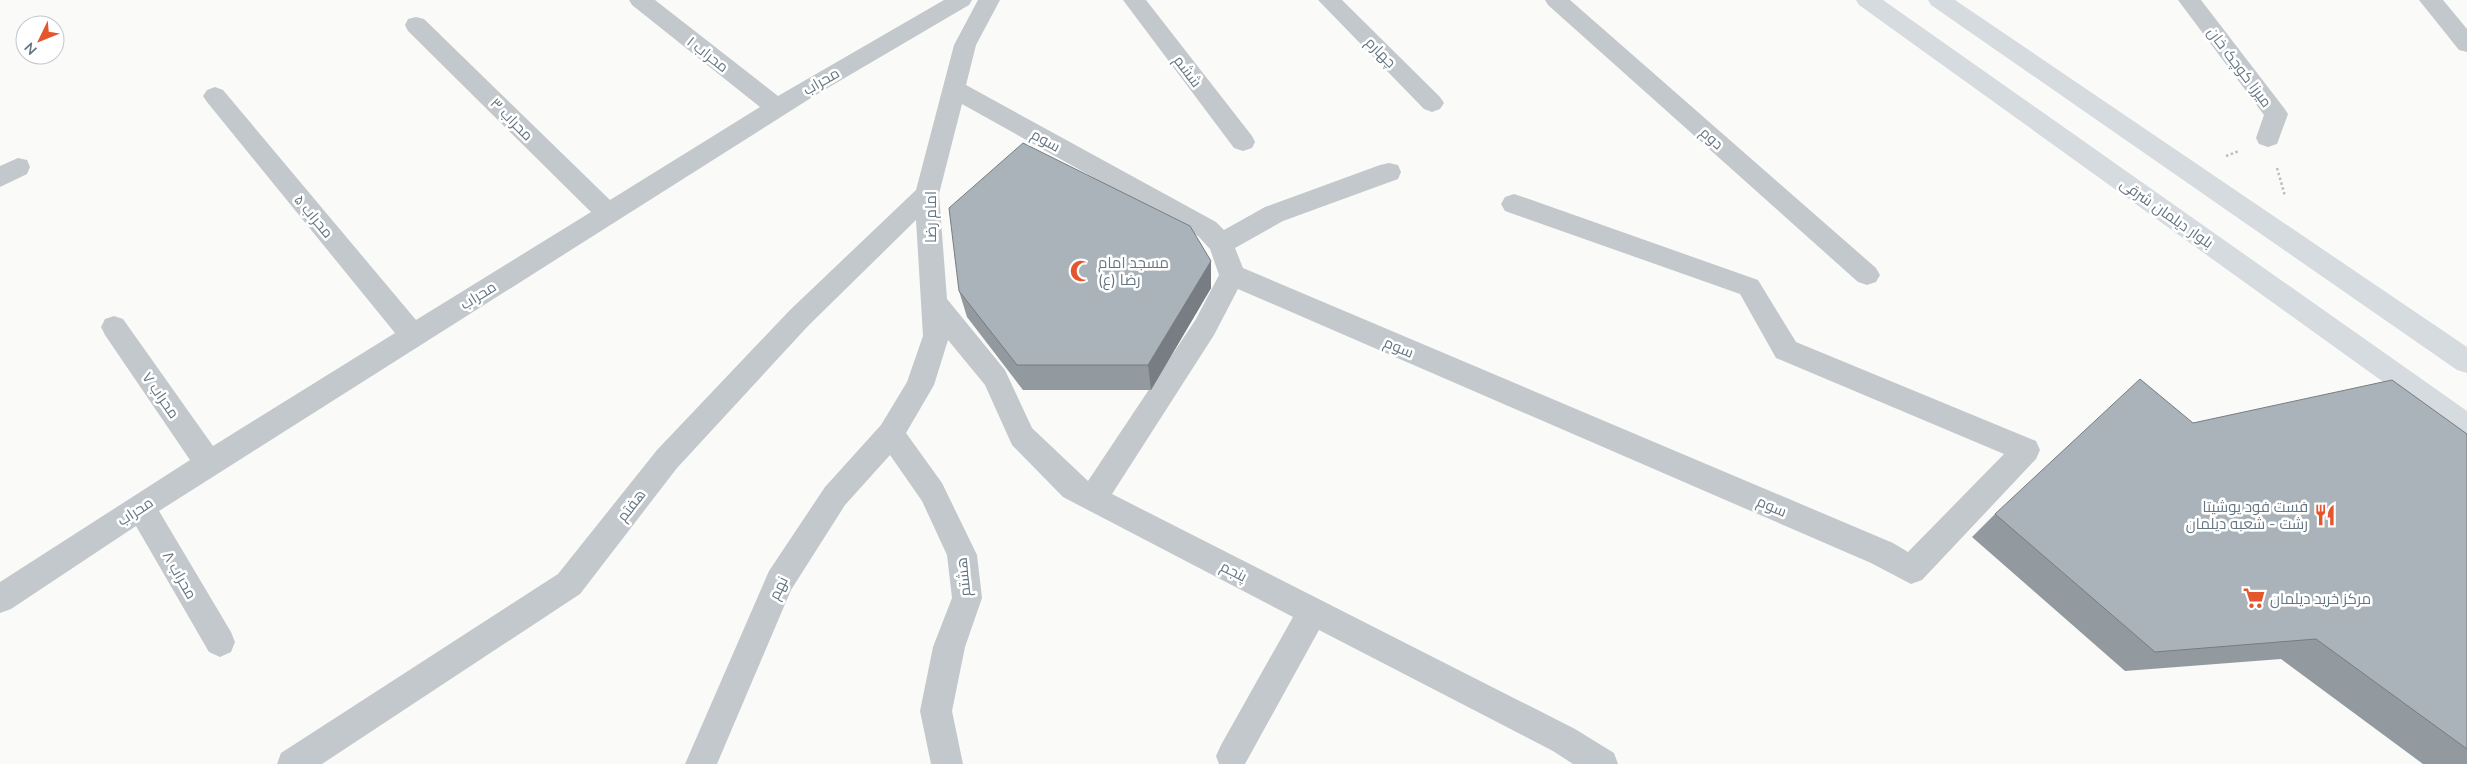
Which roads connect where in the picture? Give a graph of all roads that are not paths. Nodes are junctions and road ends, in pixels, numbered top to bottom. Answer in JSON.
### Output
{"nodes":[{"id":1,"x":640,"y":0,"type":"edge"},
{"id":2,"x":961,"y":0,"type":"edge"},
{"id":3,"x":990,"y":0,"type":"edge"},
{"id":4,"x":1134,"y":0,"type":"edge"},
{"id":5,"x":1329,"y":0,"type":"edge"},
{"id":6,"x":1556,"y":0,"type":"edge"},
{"id":7,"x":1867,"y":0,"type":"edge"},
{"id":8,"x":1939,"y":0,"type":"edge"},
{"id":9,"x":2189,"y":0,"type":"edge"},
{"id":10,"x":2430,"y":0,"type":"edge"},
{"id":11,"x":416,"y":25,"type":"dead end"},
{"id":12,"x":2467,"y":44,"type":"edge"},
{"id":13,"x":954,"y":89,"type":"junction"},
{"id":14,"x":215,"y":96,"type":"dead end"},
{"id":15,"x":1432,"y":103,"type":"dead end"},
{"id":16,"x":776,"y":108,"type":"junction"},
{"id":17,"x":2268,"y":138,"type":"road end"},
{"id":18,"x":1243,"y":142,"type":"dead end"},
{"id":19,"x":1389,"y":172,"type":"dead end"},
{"id":20,"x":927,"y":194,"type":"junction"},
{"id":21,"x":1514,"y":204,"type":"dead end"},
{"id":22,"x":608,"y":214,"type":"junction"},
{"id":23,"x":1221,"y":244,"type":"junction"},
{"id":24,"x":1232,"y":275,"type":"junction"},
{"id":25,"x":1867,"y":275,"type":"dead end"},
{"id":26,"x":933,"y":301,"type":"junction"},
{"id":27,"x":114,"y":327,"type":"dead end"},
{"id":28,"x":413,"y":335,"type":"junction"},
{"id":29,"x":2467,"y":362,"type":"edge"},
{"id":30,"x":2467,"y":426,"type":"edge"},
{"id":31,"x":891,"y":434,"type":"junction"},
{"id":32,"x":209,"y":462,"type":"junction"},
{"id":33,"x":1093,"y":498,"type":"junction"},
{"id":34,"x":141,"y":507,"type":"junction"},
{"id":35,"x":0,"y":599,"type":"edge"},
{"id":36,"x":1314,"y":611,"type":"junction"},
{"id":37,"x":220,"y":642,"type":"dead end"},
{"id":38,"x":1232,"y":756,"type":"dead end"},
{"id":39,"x":293,"y":764,"type":"edge"},
{"id":40,"x":701,"y":764,"type":"edge"},
{"id":41,"x":947,"y":764,"type":"edge"},
{"id":42,"x":1602,"y":764,"type":"edge"}],
"edges":[{"from":1,"to":16,"type":"street","name":"محراب ۱"},
{"from":2,"to":16,"type":"street","name":"محراب"},
{"from":3,"to":13,"type":"street","name":"امام رضا"},
{"from":4,"to":18,"type":"street","name":"ششم"},
{"from":5,"to":15,"type":"street","name":"چهارم"},
{"from":6,"to":25,"type":"street","name":"دوم"},
{"from":7,"to":30,"type":"main road","name":"بلوار دیلمان شرقی"},
{"from":8,"to":29,"type":"main road"},
{"from":9,"to":17,"type":"street","name":"میرزا کوچک خان"},
{"from":10,"to":12,"type":"street"},
{"from":11,"to":22,"type":"street","name":"محراب ۳"},
{"from":13,"to":20,"type":"street","name":"امام رضا"},
{"from":13,"to":23,"type":"street","name":"سوم"},
{"from":14,"to":28,"type":"street","name":"محراب ۵"},
{"from":16,"to":22,"type":"street","name":"محراب"},
{"from":19,"to":23,"type":"street"},
{"from":20,"to":26,"type":"street","name":"امام رضا"},
{"from":20,"to":39,"type":"street","name":"هفتم"},
{"from":21,"to":24,"type":"street","name":"سوم"},
{"from":22,"to":28,"type":"street","name":"محراب"},
{"from":23,"to":24,"type":"street","name":"سوم"},
{"from":24,"to":33,"type":"street"},
{"from":26,"to":31,"type":"street","name":"امام رضا"},
{"from":26,"to":33,"type":"street","name":"پنجم"},
{"from":27,"to":32,"type":"street","name":"محراب ۷"},
{"from":28,"to":32,"type":"street","name":"محراب"},
{"from":31,"to":40,"type":"street","name":"نهم"},
{"from":31,"to":41,"type":"street","name":"هشتم"},
{"from":32,"to":34,"type":"street","name":"محراب"},
{"from":33,"to":36,"type":"street","name":"پنجم"},
{"from":34,"to":35,"type":"street","name":"محراب"},
{"from":34,"to":37,"type":"street","name":"محراب ۸"},
{"from":36,"to":38,"type":"street"},
{"from":36,"to":42,"type":"street","name":"پنجم"}]}
